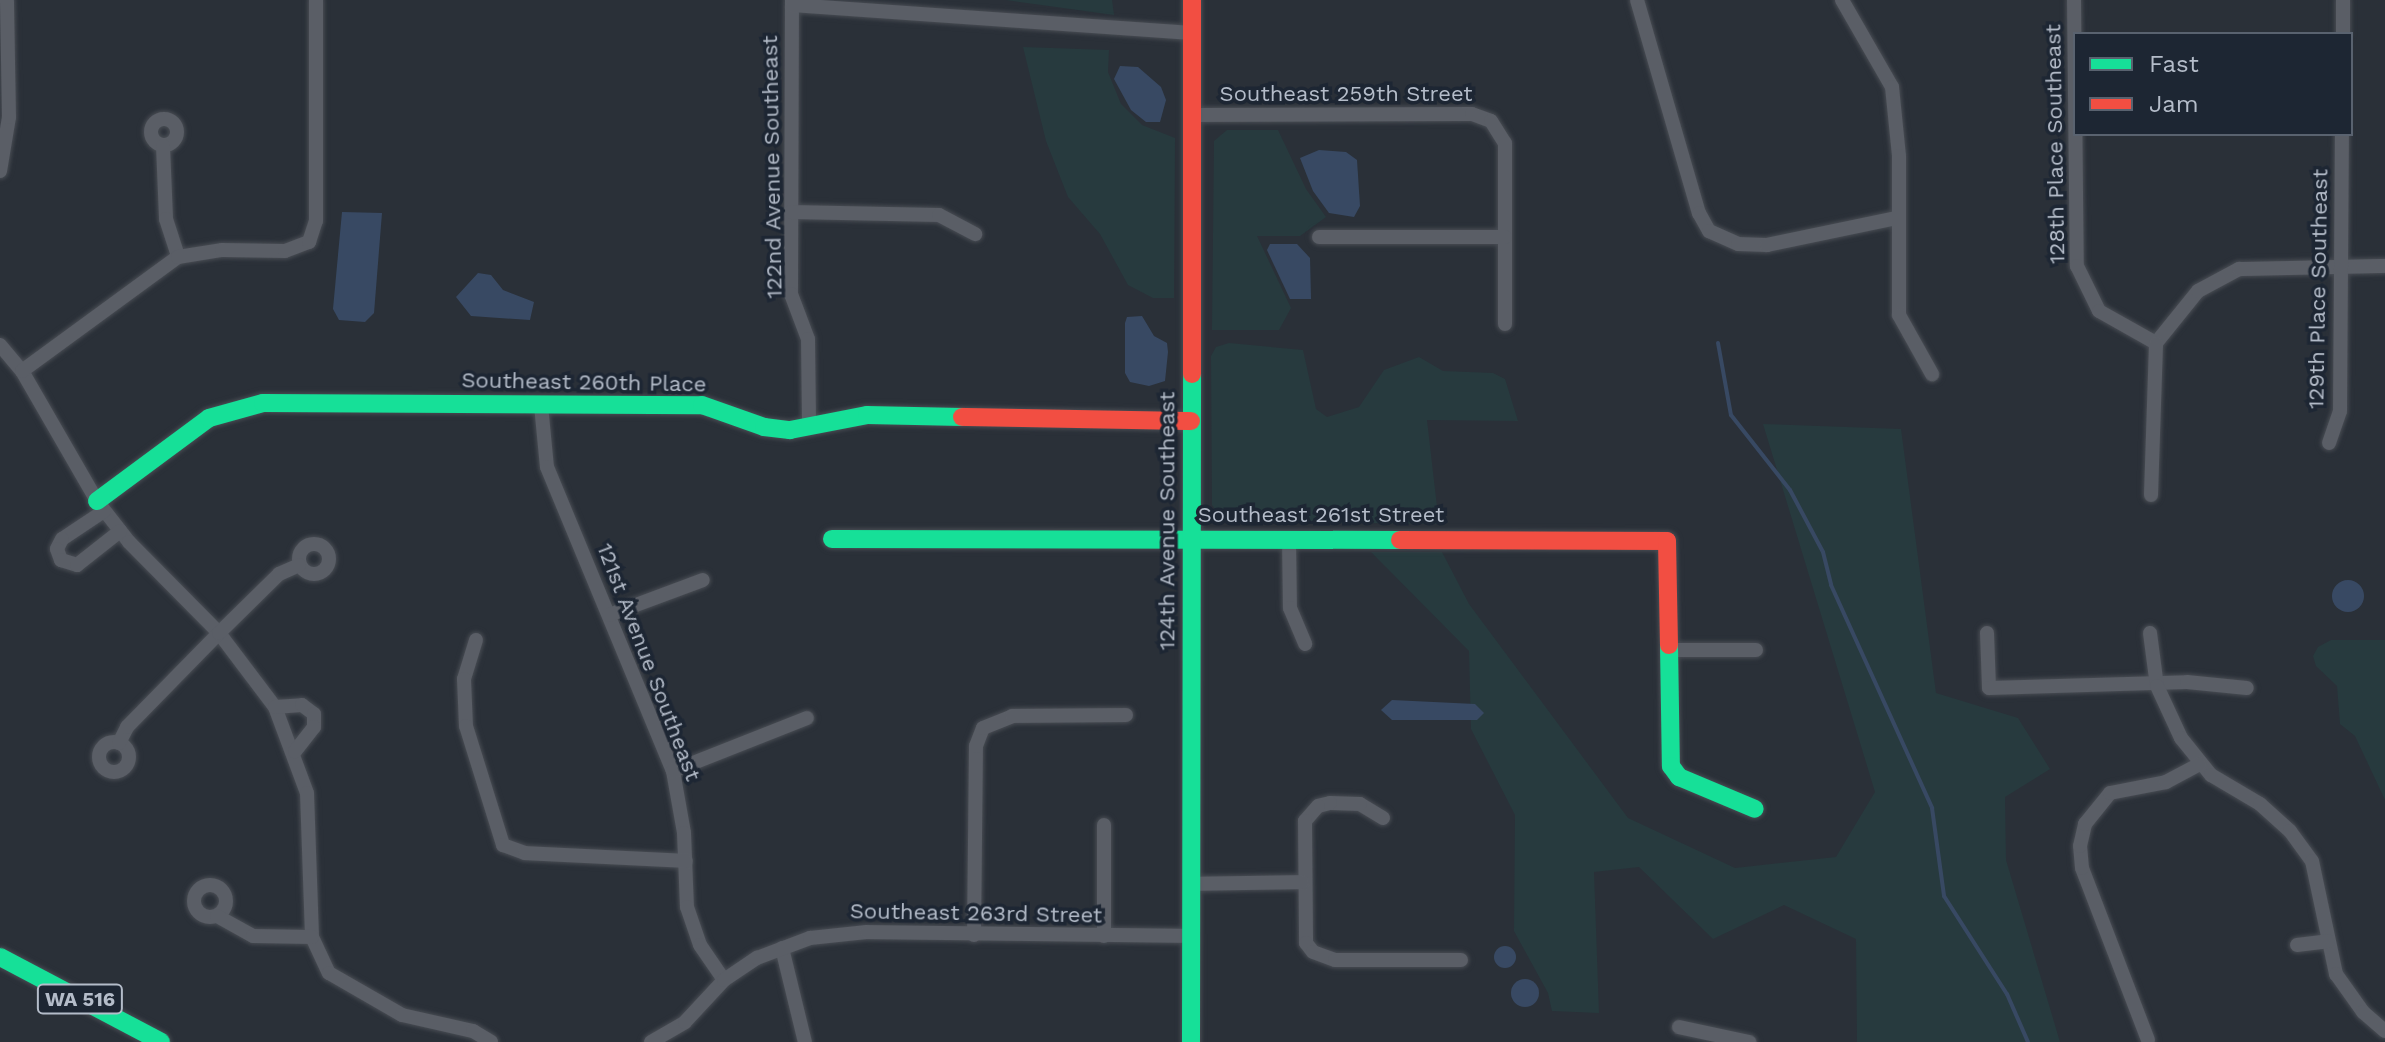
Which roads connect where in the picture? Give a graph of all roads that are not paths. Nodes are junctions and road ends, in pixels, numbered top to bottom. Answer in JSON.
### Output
{"nodes":[{"id":1,"x":7,"y":0,"type":"edge"},
{"id":2,"x":316,"y":0,"type":"edge"},
{"id":3,"x":1192,"y":0,"type":"edge"},
{"id":4,"x":1637,"y":0,"type":"edge"},
{"id":5,"x":1842,"y":0,"type":"edge"},
{"id":6,"x":2074,"y":0,"type":"edge"},
{"id":7,"x":2343,"y":0,"type":"edge"},
{"id":8,"x":792,"y":2,"type":"edge"},
{"id":9,"x":2074,"y":32,"type":"edge"},
{"id":10,"x":2343,"y":32,"type":"edge"},
{"id":11,"x":1192,"y":33,"type":"junction"},
{"id":12,"x":1192,"y":115,"type":"junction"},
{"id":13,"x":2075,"y":136,"type":"edge"},
{"id":14,"x":2342,"y":136,"type":"edge"},
{"id":15,"x":163,"y":146,"type":"dead end"},
{"id":16,"x":0,"y":171,"type":"edge"},
{"id":17,"x":791,"y":212,"type":"junction"},
{"id":18,"x":1896,"y":218,"type":"junction"},
{"id":19,"x":975,"y":234,"type":"dead end"},
{"id":20,"x":1319,"y":237,"type":"dead end"},
{"id":21,"x":1505,"y":237,"type":"junction"},
{"id":22,"x":178,"y":257,"type":"junction"},
{"id":23,"x":2342,"y":266,"type":"junction"},
{"id":24,"x":2385,"y":266,"type":"edge"},
{"id":25,"x":1505,"y":324,"type":"dead end"},
{"id":26,"x":2156,"y":343,"type":"junction"},
{"id":27,"x":0,"y":345,"type":"edge"},
{"id":28,"x":22,"y":371,"type":"junction"},
{"id":29,"x":1932,"y":374,"type":"dead end"},
{"id":30,"x":541,"y":405,"type":"junction"},
{"id":31,"x":1191,"y":421,"type":"junction"},
{"id":32,"x":809,"y":427,"type":"junction"},
{"id":33,"x":2329,"y":443,"type":"dead end"},
{"id":34,"x":2151,"y":495,"type":"dead end"},
{"id":35,"x":100,"y":506,"type":"junction"},
{"id":36,"x":120,"y":531,"type":"junction"},
{"id":37,"x":832,"y":539,"type":"dead end"},
{"id":38,"x":1192,"y":539,"type":"junction"},
{"id":39,"x":1289,"y":539,"type":"junction"},
{"id":40,"x":299,"y":565,"type":"dead end"},
{"id":41,"x":703,"y":580,"type":"dead end"},
{"id":42,"x":609,"y":615,"type":"junction"},
{"id":43,"x":219,"y":633,"type":"junction"},
{"id":44,"x":1987,"y":633,"type":"dead end"},
{"id":45,"x":2150,"y":633,"type":"dead end"},
{"id":46,"x":476,"y":640,"type":"dead end"},
{"id":47,"x":1305,"y":644,"type":"dead end"},
{"id":48,"x":1667,"y":650,"type":"junction"},
{"id":49,"x":1756,"y":650,"type":"dead end"},
{"id":50,"x":2157,"y":686,"type":"junction"},
{"id":51,"x":2247,"y":688,"type":"dead end"},
{"id":52,"x":275,"y":707,"type":"junction"},
{"id":53,"x":1126,"y":715,"type":"dead end"},
{"id":54,"x":807,"y":718,"type":"dead end"},
{"id":55,"x":119,"y":743,"type":"dead end"},
{"id":56,"x":295,"y":751,"type":"junction"},
{"id":57,"x":2200,"y":764,"type":"junction"},
{"id":58,"x":673,"y":771,"type":"junction"},
{"id":59,"x":1755,"y":809,"type":"dead end"},
{"id":60,"x":1383,"y":818,"type":"dead end"},
{"id":61,"x":1104,"y":825,"type":"dead end"},
{"id":62,"x":686,"y":861,"type":"junction"},
{"id":63,"x":1302,"y":882,"type":"junction"},
{"id":64,"x":1190,"y":884,"type":"junction"},
{"id":65,"x":217,"y":916,"type":"dead end"},
{"id":66,"x":974,"y":935,"type":"junction"},
{"id":67,"x":1104,"y":936,"type":"junction"},
{"id":68,"x":1191,"y":936,"type":"junction"},
{"id":69,"x":312,"y":937,"type":"junction"},
{"id":70,"x":2328,"y":941,"type":"junction"},
{"id":71,"x":2297,"y":945,"type":"dead end"},
{"id":72,"x":782,"y":948,"type":"junction"},
{"id":73,"x":0,"y":957,"type":"edge"},
{"id":74,"x":1461,"y":960,"type":"dead end"},
{"id":75,"x":724,"y":980,"type":"junction"},
{"id":76,"x":1679,"y":1027,"type":"dead end"},
{"id":77,"x":2385,"y":1031,"type":"edge"},
{"id":78,"x":2148,"y":1040,"type":"edge"},
{"id":79,"x":161,"y":1042,"type":"edge"},
{"id":80,"x":491,"y":1042,"type":"edge"},
{"id":81,"x":651,"y":1042,"type":"edge"},
{"id":82,"x":805,"y":1042,"type":"edge"},
{"id":83,"x":1191,"y":1042,"type":"edge"},
{"id":84,"x":1749,"y":1042,"type":"edge"}],
"edges":[{"from":1,"to":16,"type":"street"},
{"from":2,"to":22,"type":"street"},
{"from":3,"to":11,"type":"street","name":"124th Avenue Southeast"},
{"from":4,"to":18,"type":"street"},
{"from":5,"to":18,"type":"street"},
{"from":6,"to":9,"type":"street","name":"128th Place Southeast"},
{"from":7,"to":10,"type":"street"},
{"from":8,"to":11,"type":"street"},
{"from":8,"to":17,"type":"street","name":"122nd Avenue Southeast"},
{"from":11,"to":12,"type":"street","name":"124th Avenue Southeast"},
{"from":12,"to":21,"type":"street","name":"Southeast 259th Street"},
{"from":12,"to":31,"type":"street","name":"124th Avenue Southeast"},
{"from":13,"to":26,"type":"street","name":"128th Place Southeast"},
{"from":14,"to":23,"type":"street","name":"129th Place Southeast"},
{"from":15,"to":22,"type":"street"},
{"from":17,"to":19,"type":"street"},
{"from":17,"to":32,"type":"street","name":"122nd Avenue Southeast"},
{"from":18,"to":29,"type":"street"},
{"from":20,"to":21,"type":"street"},
{"from":21,"to":25,"type":"street"},
{"from":22,"to":28,"type":"street"},
{"from":23,"to":24,"type":"street"},
{"from":23,"to":26,"type":"street"},
{"from":23,"to":33,"type":"street","name":"129th Place Southeast"},
{"from":26,"to":34,"type":"street"},
{"from":27,"to":28,"type":"street"},
{"from":28,"to":35,"type":"street"},
{"from":30,"to":32,"type":"street","name":"Southeast 260th Place"},
{"from":30,"to":35,"type":"street","name":"Southeast 260th Place"},
{"from":30,"to":42,"type":"street","name":"121st Avenue Southeast"},
{"from":31,"to":32,"type":"street","name":"Southeast 260th Place"},
{"from":31,"to":38,"type":"street","name":"124th Avenue Southeast"},
{"from":35,"to":36,"type":"street"},
{"from":35,"to":36,"type":"street"},
{"from":36,"to":43,"type":"street"},
{"from":37,"to":38,"type":"street","name":"Southeast 261st Street"},
{"from":38,"to":39,"type":"street","name":"Southeast 261st Street"},
{"from":38,"to":64,"type":"street","name":"124th Avenue Southeast"},
{"from":39,"to":47,"type":"street"},
{"from":39,"to":48,"type":"street","name":"Southeast 261st Street"},
{"from":40,"to":43,"type":"street"},
{"from":41,"to":42,"type":"street"},
{"from":42,"to":58,"type":"street","name":"121st Avenue Southeast"},
{"from":43,"to":52,"type":"street"},
{"from":43,"to":55,"type":"street"},
{"from":44,"to":50,"type":"street"},
{"from":45,"to":50,"type":"street"},
{"from":46,"to":62,"type":"street"},
{"from":48,"to":49,"type":"street"},
{"from":48,"to":59,"type":"street"},
{"from":50,"to":51,"type":"street"},
{"from":50,"to":57,"type":"street"},
{"from":52,"to":56,"type":"street"},
{"from":52,"to":56,"type":"street"},
{"from":53,"to":66,"type":"street"},
{"from":54,"to":58,"type":"street"},
{"from":56,"to":69,"type":"street"},
{"from":57,"to":70,"type":"street"},
{"from":57,"to":78,"type":"street"},
{"from":58,"to":62,"type":"street","name":"121st Avenue Southeast"},
{"from":60,"to":63,"type":"street"},
{"from":61,"to":67,"type":"street"},
{"from":62,"to":75,"type":"street","name":"121st Avenue Southeast"},
{"from":63,"to":64,"type":"street"},
{"from":63,"to":74,"type":"street"},
{"from":64,"to":68,"type":"street","name":"124th Avenue Southeast"},
{"from":65,"to":69,"type":"street"},
{"from":66,"to":67,"type":"street","name":"Southeast 263rd Street"},
{"from":66,"to":72,"type":"street","name":"Southeast 263rd Street"},
{"from":67,"to":68,"type":"street","name":"Southeast 263rd Street"},
{"from":68,"to":83,"type":"street","name":"124th Avenue Southeast"},
{"from":69,"to":80,"type":"street"},
{"from":70,"to":71,"type":"street"},
{"from":70,"to":77,"type":"street"},
{"from":72,"to":75,"type":"street","name":"Southeast 263rd Street"},
{"from":72,"to":82,"type":"street"},
{"from":73,"to":79,"type":"street","number":"WA 516"},
{"from":75,"to":81,"type":"street","name":"Southeast 263rd Street"},
{"from":76,"to":84,"type":"street"}]}
